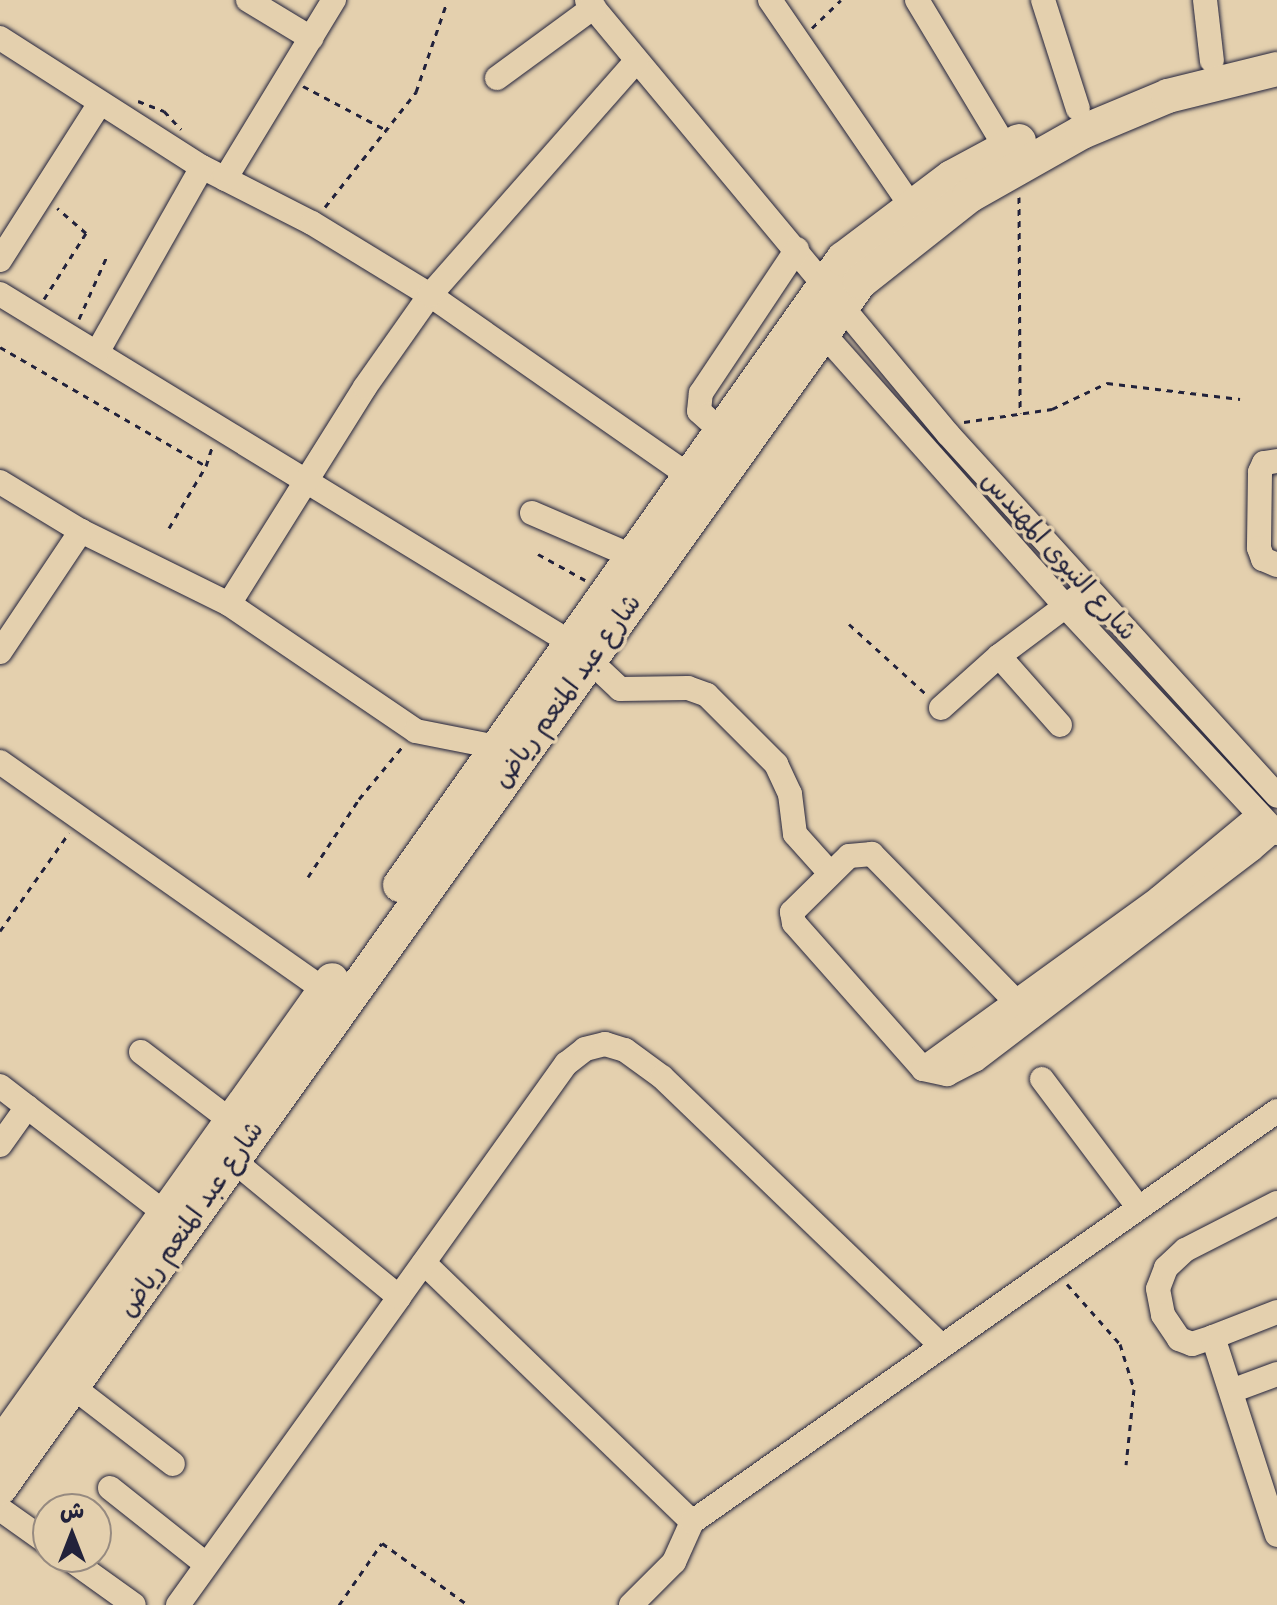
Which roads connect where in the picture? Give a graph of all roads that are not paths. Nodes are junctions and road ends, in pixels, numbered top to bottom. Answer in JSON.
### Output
{"nodes":[{"id":1,"x":248,"y":0,"type":"edge"},
{"id":2,"x":334,"y":0,"type":"edge"},
{"id":3,"x":770,"y":0,"type":"edge"},
{"id":4,"x":917,"y":0,"type":"edge"},
{"id":5,"x":1043,"y":0,"type":"edge"},
{"id":6,"x":1205,"y":0,"type":"edge"},
{"id":7,"x":591,"y":4,"type":"edge"},
{"id":8,"x":0,"y":38,"type":"edge"},
{"id":9,"x":311,"y":38,"type":"junction"},
{"id":10,"x":1277,"y":48,"type":"edge"},
{"id":11,"x":636,"y":61,"type":"junction"},
{"id":12,"x":1212,"y":61,"type":"junction"},
{"id":13,"x":1277,"y":69,"type":"edge"},
{"id":14,"x":497,"y":78,"type":"dead end"},
{"id":15,"x":100,"y":103,"type":"junction"},
{"id":16,"x":1078,"y":109,"type":"junction"},
{"id":17,"x":1012,"y":157,"type":"junction"},
{"id":18,"x":202,"y":167,"type":"junction"},
{"id":19,"x":225,"y":179,"type":"junction"},
{"id":20,"x":911,"y":206,"type":"junction"},
{"id":21,"x":797,"y":249,"type":"junction"},
{"id":22,"x":0,"y":260,"type":"edge"},
{"id":23,"x":0,"y":294,"type":"edge"},
{"id":24,"x":430,"y":295,"type":"junction"},
{"id":25,"x":822,"y":309,"type":"junction"},
{"id":26,"x":98,"y":351,"type":"junction"},
{"id":27,"x":720,"y":430,"type":"junction"},
{"id":28,"x":1277,"y":461,"type":"edge"},
{"id":29,"x":689,"y":476,"type":"junction"},
{"id":30,"x":310,"y":480,"type":"junction"},
{"id":31,"x":0,"y":482,"type":"edge"},
{"id":32,"x":1268,"y":512,"type":"edge"},
{"id":33,"x":532,"y":513,"type":"dead end"},
{"id":34,"x":81,"y":531,"type":"junction"},
{"id":35,"x":642,"y":564,"type":"junction"},
{"id":36,"x":1277,"y":565,"type":"edge"},
{"id":37,"x":1090,"y":589,"type":"junction"},
{"id":38,"x":229,"y":604,"type":"junction"},
{"id":39,"x":1066,"y":607,"type":"junction"},
{"id":40,"x":581,"y":651,"type":"junction"},
{"id":41,"x":0,"y":652,"type":"edge"},
{"id":42,"x":999,"y":656,"type":"junction"},
{"id":43,"x":941,"y":708,"type":"road end"},
{"id":44,"x":1060,"y":725,"type":"dead end"},
{"id":45,"x":497,"y":747,"type":"junction"},
{"id":46,"x":0,"y":762,"type":"edge"},
{"id":47,"x":1275,"y":793,"type":"edge"},
{"id":48,"x":1266,"y":822,"type":"edge"},
{"id":49,"x":830,"y":873,"type":"junction"},
{"id":50,"x":324,"y":990,"type":"junction"},
{"id":51,"x":1023,"y":1009,"type":"junction"},
{"id":52,"x":141,"y":1052,"type":"dead end"},
{"id":53,"x":285,"y":1064,"type":"junction"},
{"id":54,"x":1042,"y":1079,"type":"dead end"},
{"id":55,"x":0,"y":1086,"type":"edge"},
{"id":56,"x":27,"y":1107,"type":"junction"},
{"id":57,"x":1277,"y":1111,"type":"edge"},
{"id":58,"x":225,"y":1141,"type":"junction"},
{"id":59,"x":0,"y":1145,"type":"edge"},
{"id":60,"x":1277,"y":1203,"type":"edge"},
{"id":61,"x":1139,"y":1208,"type":"junction"},
{"id":62,"x":165,"y":1213,"type":"junction"},
{"id":63,"x":424,"y":1263,"type":"junction"},
{"id":64,"x":399,"y":1297,"type":"junction"},
{"id":65,"x":1277,"y":1312,"type":"edge"},
{"id":66,"x":1213,"y":1337,"type":"junction"},
{"id":67,"x":942,"y":1346,"type":"junction"},
{"id":68,"x":1277,"y":1374,"type":"edge"},
{"id":69,"x":63,"y":1379,"type":"junction"},
{"id":70,"x":1234,"y":1390,"type":"junction"},
{"id":71,"x":0,"y":1446,"type":"edge"},
{"id":72,"x":173,"y":1464,"type":"dead end"},
{"id":73,"x":0,"y":1488,"type":"edge"},
{"id":74,"x":110,"y":1488,"type":"dead end"},
{"id":75,"x":0,"y":1509,"type":"edge"},
{"id":76,"x":692,"y":1522,"type":"junction"},
{"id":77,"x":32,"y":1532,"type":"edge"},
{"id":78,"x":1277,"y":1535,"type":"edge"},
{"id":79,"x":206,"y":1564,"type":"junction"},
{"id":80,"x":89,"y":1573,"type":"edge"},
{"id":81,"x":134,"y":1605,"type":"edge"},
{"id":82,"x":178,"y":1605,"type":"edge"},
{"id":83,"x":631,"y":1605,"type":"edge"}],
"edges":[{"from":1,"to":9,"type":"street"},
{"from":2,"to":9,"type":"street"},
{"from":3,"to":20,"type":"street"},
{"from":4,"to":17,"type":"street"},
{"from":5,"to":16,"type":"street"},
{"from":6,"to":12,"type":"street"},
{"from":7,"to":11,"type":"street"},
{"from":7,"to":14,"type":"street"},
{"from":8,"to":15,"type":"street"},
{"from":9,"to":19,"type":"street"},
{"from":10,"to":12,"type":"highway","name":"شارع عبد المنعم رياض"},
{"from":11,"to":21,"type":"street"},
{"from":11,"to":24,"type":"street"},
{"from":12,"to":16,"type":"highway","name":"شارع عبد المنعم رياض"},
{"from":13,"to":17,"type":"highway","name":"شارع عبد المنعم رياض"},
{"from":15,"to":18,"type":"street"},
{"from":15,"to":22,"type":"street"},
{"from":16,"to":17,"type":"highway","name":"شارع عبد المنعم رياض"},
{"from":17,"to":20,"type":"highway","name":"شارع عبد المنعم رياض"},
{"from":17,"to":25,"type":"highway","name":"شارع عبد المنعم رياض"},
{"from":18,"to":19,"type":"street"},
{"from":18,"to":26,"type":"street"},
{"from":19,"to":24,"type":"street"},
{"from":20,"to":25,"type":"highway","name":"شارع عبد المنعم رياض"},
{"from":21,"to":25,"type":"street"},
{"from":21,"to":27,"type":"street"},
{"from":23,"to":26,"type":"street"},
{"from":24,"to":29,"type":"street"},
{"from":24,"to":30,"type":"street"},
{"from":25,"to":27,"type":"highway","name":"شارع عبد المنعم رياض"},
{"from":25,"to":35,"type":"highway","name":"شارع عبد المنعم رياض"},
{"from":25,"to":37,"type":"street","name":"شارع النبوى المهندس"},
{"from":25,"to":39,"type":"street","name":"شارع النبوى المهندس"},
{"from":26,"to":30,"type":"street"},
{"from":27,"to":29,"type":"highway","name":"شارع عبد المنعم رياض"},
{"from":28,"to":32,"type":"street"},
{"from":29,"to":35,"type":"highway","name":"شارع عبد المنعم رياض"},
{"from":30,"to":38,"type":"street"},
{"from":30,"to":40,"type":"street"},
{"from":31,"to":34,"type":"street"},
{"from":32,"to":36,"type":"street"},
{"from":33,"to":35,"type":"street"},
{"from":34,"to":38,"type":"street"},
{"from":34,"to":41,"type":"street"},
{"from":35,"to":40,"type":"highway","name":"شارع عبد المنعم رياض"},
{"from":35,"to":40,"type":"highway","name":"شارع عبد المنعم رياض"},
{"from":37,"to":39,"type":"street"},
{"from":37,"to":47,"type":"street","name":"شارع النبوى المهندس"},
{"from":38,"to":45,"type":"street"},
{"from":39,"to":42,"type":"street"},
{"from":39,"to":48,"type":"street","name":"شارع النبوى المهندس"},
{"from":40,"to":45,"type":"highway","name":"شارع عبد المنعم رياض"},
{"from":40,"to":49,"type":"street"},
{"from":40,"to":53,"type":"highway","name":"شارع عبد المنعم رياض"},
{"from":42,"to":43,"type":"street"},
{"from":42,"to":44,"type":"street"},
{"from":45,"to":50,"type":"highway","name":"شارع عبد المنعم رياض"},
{"from":46,"to":50,"type":"street"},
{"from":47,"to":48,"type":"street"},
{"from":48,"to":51,"type":"street"},
{"from":49,"to":51,"type":"street"},
{"from":49,"to":51,"type":"street"},
{"from":50,"to":53,"type":"highway","name":"شارع عبد المنعم رياض"},
{"from":52,"to":58,"type":"street"},
{"from":53,"to":58,"type":"highway","name":"شارع عبد المنعم رياض"},
{"from":54,"to":61,"type":"street"},
{"from":55,"to":56,"type":"street"},
{"from":56,"to":59,"type":"street"},
{"from":56,"to":62,"type":"street"},
{"from":57,"to":61,"type":"street"},
{"from":58,"to":62,"type":"highway","name":"شارع عبد المنعم رياض"},
{"from":58,"to":64,"type":"street"},
{"from":58,"to":69,"type":"highway","name":"شارع عبد المنعم رياض"},
{"from":60,"to":66,"type":"street"},
{"from":61,"to":67,"type":"street"},
{"from":62,"to":69,"type":"highway","name":"شارع عبد المنعم رياض"},
{"from":63,"to":64,"type":"street"},
{"from":63,"to":67,"type":"street"},
{"from":63,"to":76,"type":"street"},
{"from":64,"to":79,"type":"street"},
{"from":65,"to":66,"type":"street"},
{"from":66,"to":70,"type":"street"},
{"from":67,"to":76,"type":"street"},
{"from":68,"to":70,"type":"street"},
{"from":69,"to":71,"type":"highway","name":"شارع عبد المنعم رياض"},
{"from":69,"to":72,"type":"street"},
{"from":69,"to":73,"type":"highway","name":"شارع عبد المنعم رياض"},
{"from":70,"to":78,"type":"street"},
{"from":74,"to":79,"type":"street"},
{"from":75,"to":77,"type":"street"},
{"from":76,"to":83,"type":"street"},
{"from":79,"to":82,"type":"street"},
{"from":80,"to":81,"type":"street"}]}
